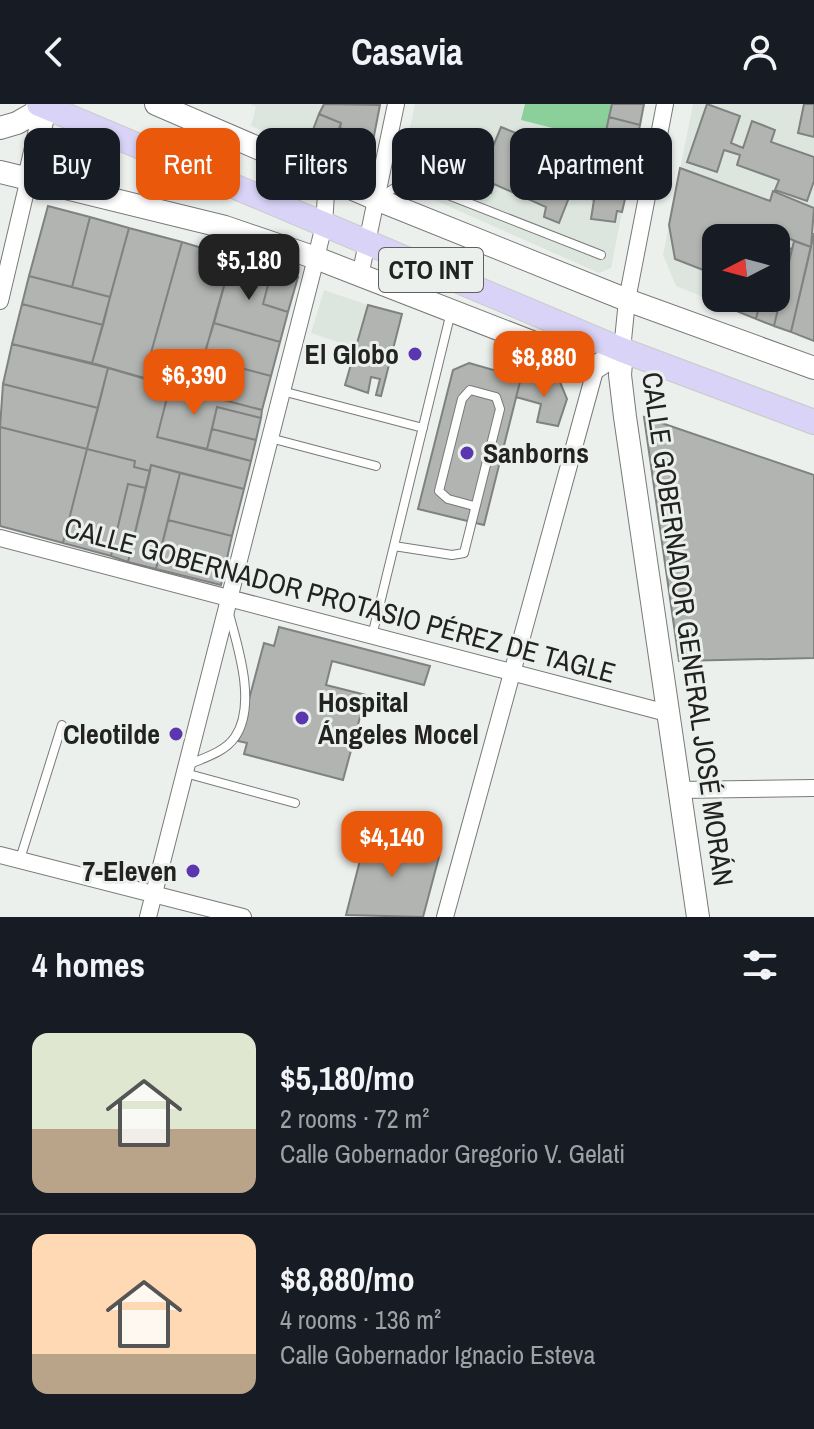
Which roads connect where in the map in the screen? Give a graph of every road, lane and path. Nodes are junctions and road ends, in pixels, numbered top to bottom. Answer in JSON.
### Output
{"nodes":[{"id":1,"x":396,"y":104,"type":"edge"},
{"id":2,"x":665,"y":104,"type":"edge"},
{"id":3,"x":43,"y":105,"type":"edge"},
{"id":4,"x":158,"y":105,"type":"edge"},
{"id":5,"x":0,"y":128,"type":"edge"},
{"id":6,"x":39,"y":128,"type":"edge"},
{"id":7,"x":256,"y":147,"type":"edge"},
{"id":8,"x":0,"y":172,"type":"edge"},
{"id":9,"x":24,"y":177,"type":"edge"},
{"id":10,"x":24,"y":199,"type":"edge"},
{"id":11,"x":376,"y":199,"type":"junction"},
{"id":12,"x":119,"y":200,"type":"edge"},
{"id":13,"x":326,"y":200,"type":"edge"},
{"id":14,"x":376,"y":200,"type":"edge"},
{"id":15,"x":324,"y":225,"type":"junction"},
{"id":16,"x":367,"y":244,"type":"junction"},
{"id":17,"x":601,"y":255,"type":"dead end"},
{"id":18,"x":316,"y":258,"type":"junction"},
{"id":19,"x":360,"y":276,"type":"junction"},
{"id":20,"x":627,"y":300,"type":"junction"},
{"id":21,"x":0,"y":301,"type":"edge"},
{"id":22,"x":451,"y":311,"type":"junction"},
{"id":23,"x":622,"y":350,"type":"junction"},
{"id":24,"x":596,"y":367,"type":"junction"},
{"id":25,"x":814,"y":368,"type":"edge"},
{"id":26,"x":282,"y":391,"type":"junction"},
{"id":27,"x":814,"y":422,"type":"edge"},
{"id":28,"x":423,"y":428,"type":"junction"},
{"id":29,"x":269,"y":438,"type":"junction"},
{"id":30,"x":376,"y":466,"type":"dead end"},
{"id":31,"x":474,"y":506,"type":"junction"},
{"id":32,"x":0,"y":538,"type":"edge"},
{"id":33,"x":394,"y":546,"type":"junction"},
{"id":34,"x":228,"y":603,"type":"junction"},
{"id":35,"x":371,"y":637,"type":"junction"},
{"id":36,"x":513,"y":671,"type":"junction"},
{"id":37,"x":667,"y":713,"type":"junction"},
{"id":38,"x":62,"y":725,"type":"dead end"},
{"id":39,"x":186,"y":769,"type":"junction"},
{"id":40,"x":814,"y":788,"type":"edge"},
{"id":41,"x":679,"y":790,"type":"junction"},
{"id":42,"x":295,"y":803,"type":"dead end"},
{"id":43,"x":0,"y":855,"type":"edge"},
{"id":44,"x":20,"y":860,"type":"junction"},
{"id":45,"x":154,"y":893,"type":"junction"},
{"id":46,"x":148,"y":917,"type":"edge"},
{"id":47,"x":243,"y":917,"type":"edge"},
{"id":48,"x":445,"y":917,"type":"edge"},
{"id":49,"x":698,"y":917,"type":"edge"}],
"edges":[{"from":1,"to":11,"type":"street"},
{"from":2,"to":20,"type":"street"},
{"from":3,"to":5,"type":"main road"},
{"from":3,"to":6,"type":"main road"},
{"from":3,"to":15,"type":"main road","number":"CTO INT"},
{"from":4,"to":7,"type":"main road","number":"CTO INT"},
{"from":8,"to":9,"type":"main road"},
{"from":10,"to":21,"type":"street"},
{"from":11,"to":17,"type":"lane"},
{"from":11,"to":20,"type":"main road","number":"CTO INT"},
{"from":12,"to":18,"type":"main road","number":"CTO INT"},
{"from":13,"to":15,"type":"street"},
{"from":14,"to":16,"type":"street"},
{"from":15,"to":16,"type":"main road","number":"CTO INT"},
{"from":15,"to":18,"type":"street"},
{"from":16,"to":19,"type":"street"},
{"from":16,"to":23,"type":"main road","number":"CTO INT"},
{"from":18,"to":19,"type":"main road","number":"CTO INT"},
{"from":18,"to":26,"type":"street"},
{"from":19,"to":22,"type":"main road","number":"CTO INT"},
{"from":20,"to":23,"type":"street"},
{"from":20,"to":25,"type":"main road","number":"CTO INT"},
{"from":22,"to":24,"type":"main road","number":"CTO INT"},
{"from":22,"to":28,"type":"lane"},
{"from":23,"to":24,"type":"main road"},
{"from":23,"to":27,"type":"main road","number":"CTO INT"},
{"from":23,"to":37,"type":"main road","name":"CALLE GOBERNADOR GENERAL JOSÉ MORÁN"},
{"from":24,"to":36,"type":"street"},
{"from":26,"to":28,"type":"lane"},
{"from":26,"to":29,"type":"street"},
{"from":28,"to":33,"type":"lane"},
{"from":29,"to":30,"type":"lane"},
{"from":29,"to":34,"type":"street"},
{"from":31,"to":31,"type":"lane"},
{"from":31,"to":33,"type":"lane"},
{"from":32,"to":34,"type":"street","name":"CALLE GOBERNADOR PROTASIO PÉREZ DE TAGLE"},
{"from":33,"to":35,"type":"lane"},
{"from":34,"to":35,"type":"street","name":"CALLE GOBERNADOR PROTASIO PÉREZ DE TAGLE"},
{"from":34,"to":39,"type":"street"},
{"from":34,"to":39,"type":"lane"},
{"from":35,"to":36,"type":"street","name":"CALLE GOBERNADOR PROTASIO PÉREZ DE TAGLE"},
{"from":36,"to":37,"type":"street","name":"CALLE GOBERNADOR PROTASIO PÉREZ DE TAGLE"},
{"from":36,"to":48,"type":"street"},
{"from":37,"to":41,"type":"main road","name":"CALLE GOBERNADOR GENERAL JOSÉ MORÁN"},
{"from":38,"to":44,"type":"lane"},
{"from":39,"to":42,"type":"lane"},
{"from":39,"to":45,"type":"street"},
{"from":40,"to":41,"type":"street"},
{"from":41,"to":49,"type":"main road","name":"CALLE GOBERNADOR GENERAL JOSÉ MORÁN"},
{"from":43,"to":44,"type":"street"},
{"from":44,"to":45,"type":"street"},
{"from":45,"to":46,"type":"street"},
{"from":45,"to":47,"type":"street"}]}
